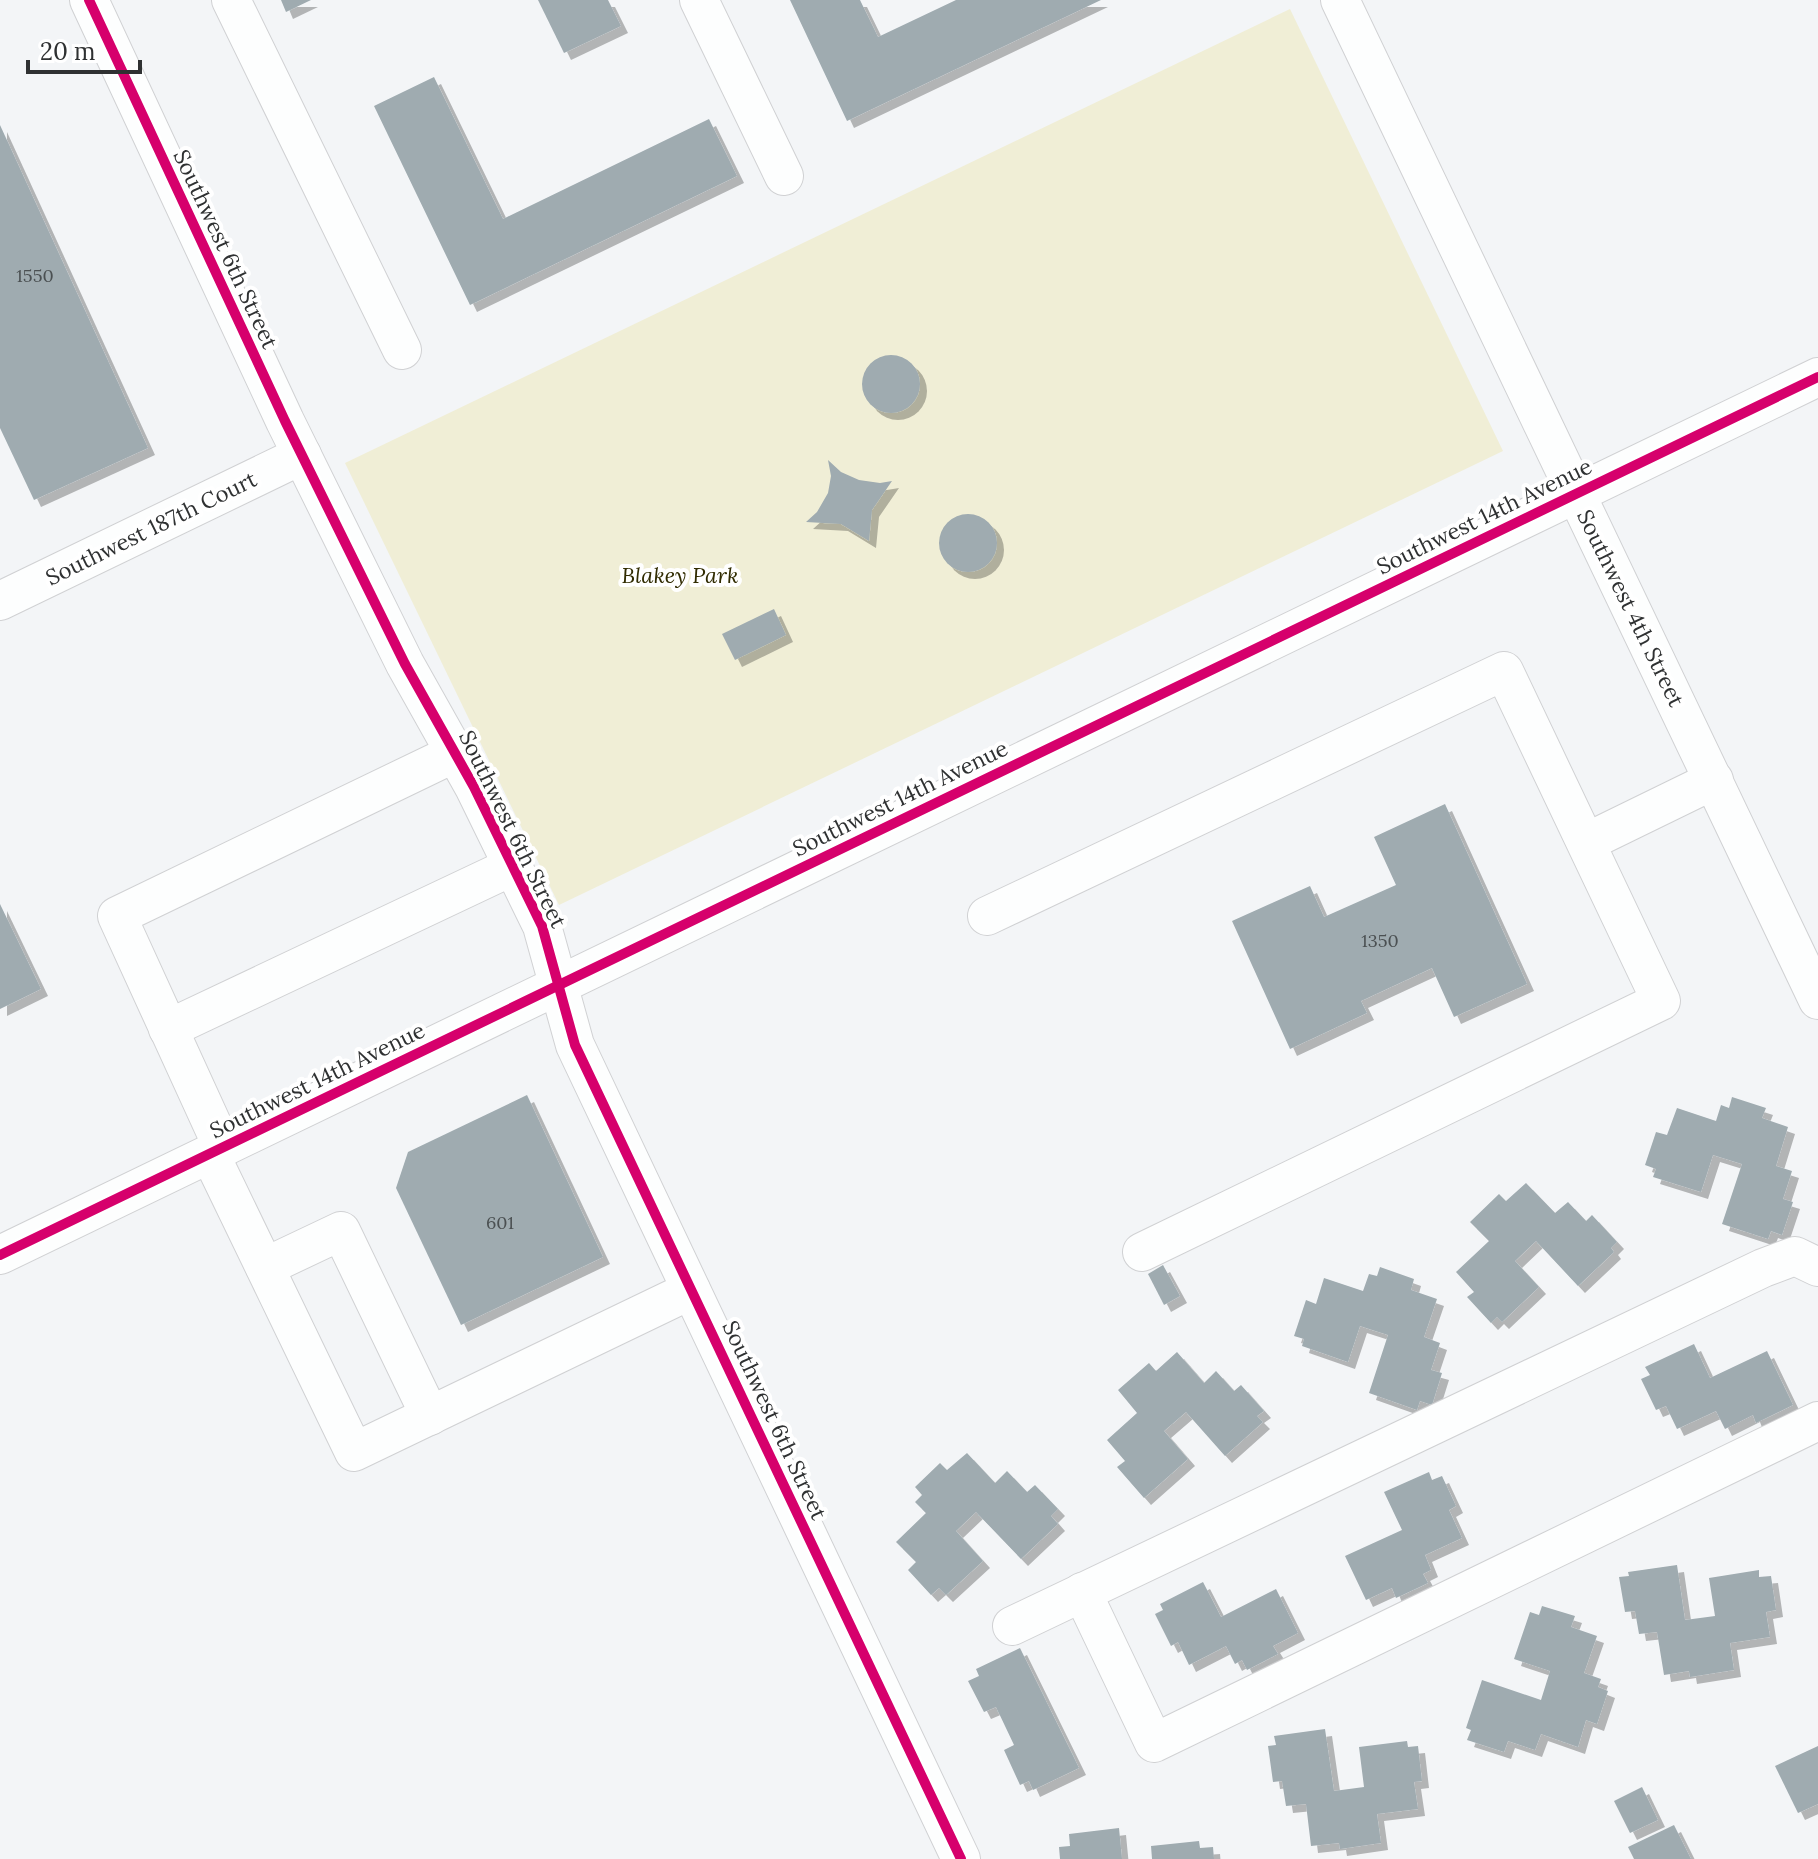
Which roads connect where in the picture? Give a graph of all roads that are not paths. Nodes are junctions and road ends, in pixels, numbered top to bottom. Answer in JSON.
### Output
{"nodes":[{"id":1,"x":89,"y":0,"type":"edge"},
{"id":2,"x":231,"y":0,"type":"edge"},
{"id":3,"x":699,"y":0,"type":"edge"},
{"id":4,"x":1340,"y":0,"type":"edge"},
{"id":5,"x":784,"y":176,"type":"dead end"},
{"id":6,"x":402,"y":350,"type":"dead end"},
{"id":7,"x":1818,"y":377,"type":"edge"},
{"id":8,"x":302,"y":455,"type":"junction"},
{"id":9,"x":1576,"y":494,"type":"junction"},
{"id":10,"x":0,"y":601,"type":"edge"},
{"id":11,"x":455,"y":753,"type":"junction"},
{"id":12,"x":1714,"y":780,"type":"junction"},
{"id":13,"x":1587,"y":842,"type":"junction"},
{"id":14,"x":513,"y":866,"type":"junction"},
{"id":15,"x":987,"y":916,"type":"dead end"},
{"id":16,"x":559,"y":985,"type":"junction"},
{"id":17,"x":1818,"y":1000,"type":"edge"},
{"id":18,"x":168,"y":1029,"type":"junction"},
{"id":19,"x":216,"y":1151,"type":"junction"},
{"id":20,"x":1142,"y":1252,"type":"dead end"},
{"id":21,"x":0,"y":1255,"type":"edge"},
{"id":22,"x":265,"y":1267,"type":"junction"},
{"id":23,"x":1818,"y":1267,"type":"edge"},
{"id":24,"x":691,"y":1290,"type":"junction"},
{"id":25,"x":430,"y":1416,"type":"junction"},
{"id":26,"x":1818,"y":1421,"type":"edge"},
{"id":27,"x":1082,"y":1592,"type":"junction"},
{"id":28,"x":1012,"y":1626,"type":"dead end"},
{"id":29,"x":961,"y":1859,"type":"edge"}],
"edges":[{"from":1,"to":8,"type":"street","name":"Southwest 6th Street"},
{"from":2,"to":6,"type":"street"},
{"from":3,"to":5,"type":"street"},
{"from":4,"to":9,"type":"street","name":"Southwest 4th Street"},
{"from":7,"to":9,"type":"street","name":"Southwest 14th Avenue"},
{"from":8,"to":10,"type":"street","name":"Southwest 187th Court"},
{"from":8,"to":11,"type":"street","name":"Southwest 6th Street"},
{"from":9,"to":12,"type":"street","name":"Southwest 4th Street"},
{"from":9,"to":16,"type":"street","name":"Southwest 14th Avenue"},
{"from":11,"to":14,"type":"street","name":"Southwest 6th Street"},
{"from":11,"to":18,"type":"street"},
{"from":12,"to":13,"type":"street"},
{"from":12,"to":17,"type":"street","name":"Southwest 4th Street"},
{"from":13,"to":15,"type":"street"},
{"from":13,"to":20,"type":"street"},
{"from":14,"to":16,"type":"street","name":"Southwest 6th Street"},
{"from":14,"to":18,"type":"street"},
{"from":16,"to":19,"type":"street","name":"Southwest 14th Avenue"},
{"from":16,"to":24,"type":"street","name":"Southwest 6th Street"},
{"from":18,"to":19,"type":"street"},
{"from":19,"to":21,"type":"street","name":"Southwest 14th Avenue"},
{"from":19,"to":22,"type":"street"},
{"from":22,"to":25,"type":"street"},
{"from":22,"to":25,"type":"street"},
{"from":23,"to":27,"type":"street"},
{"from":24,"to":25,"type":"street"},
{"from":24,"to":29,"type":"street","name":"Southwest 6th Street"},
{"from":26,"to":27,"type":"street"},
{"from":27,"to":28,"type":"street"}]}
